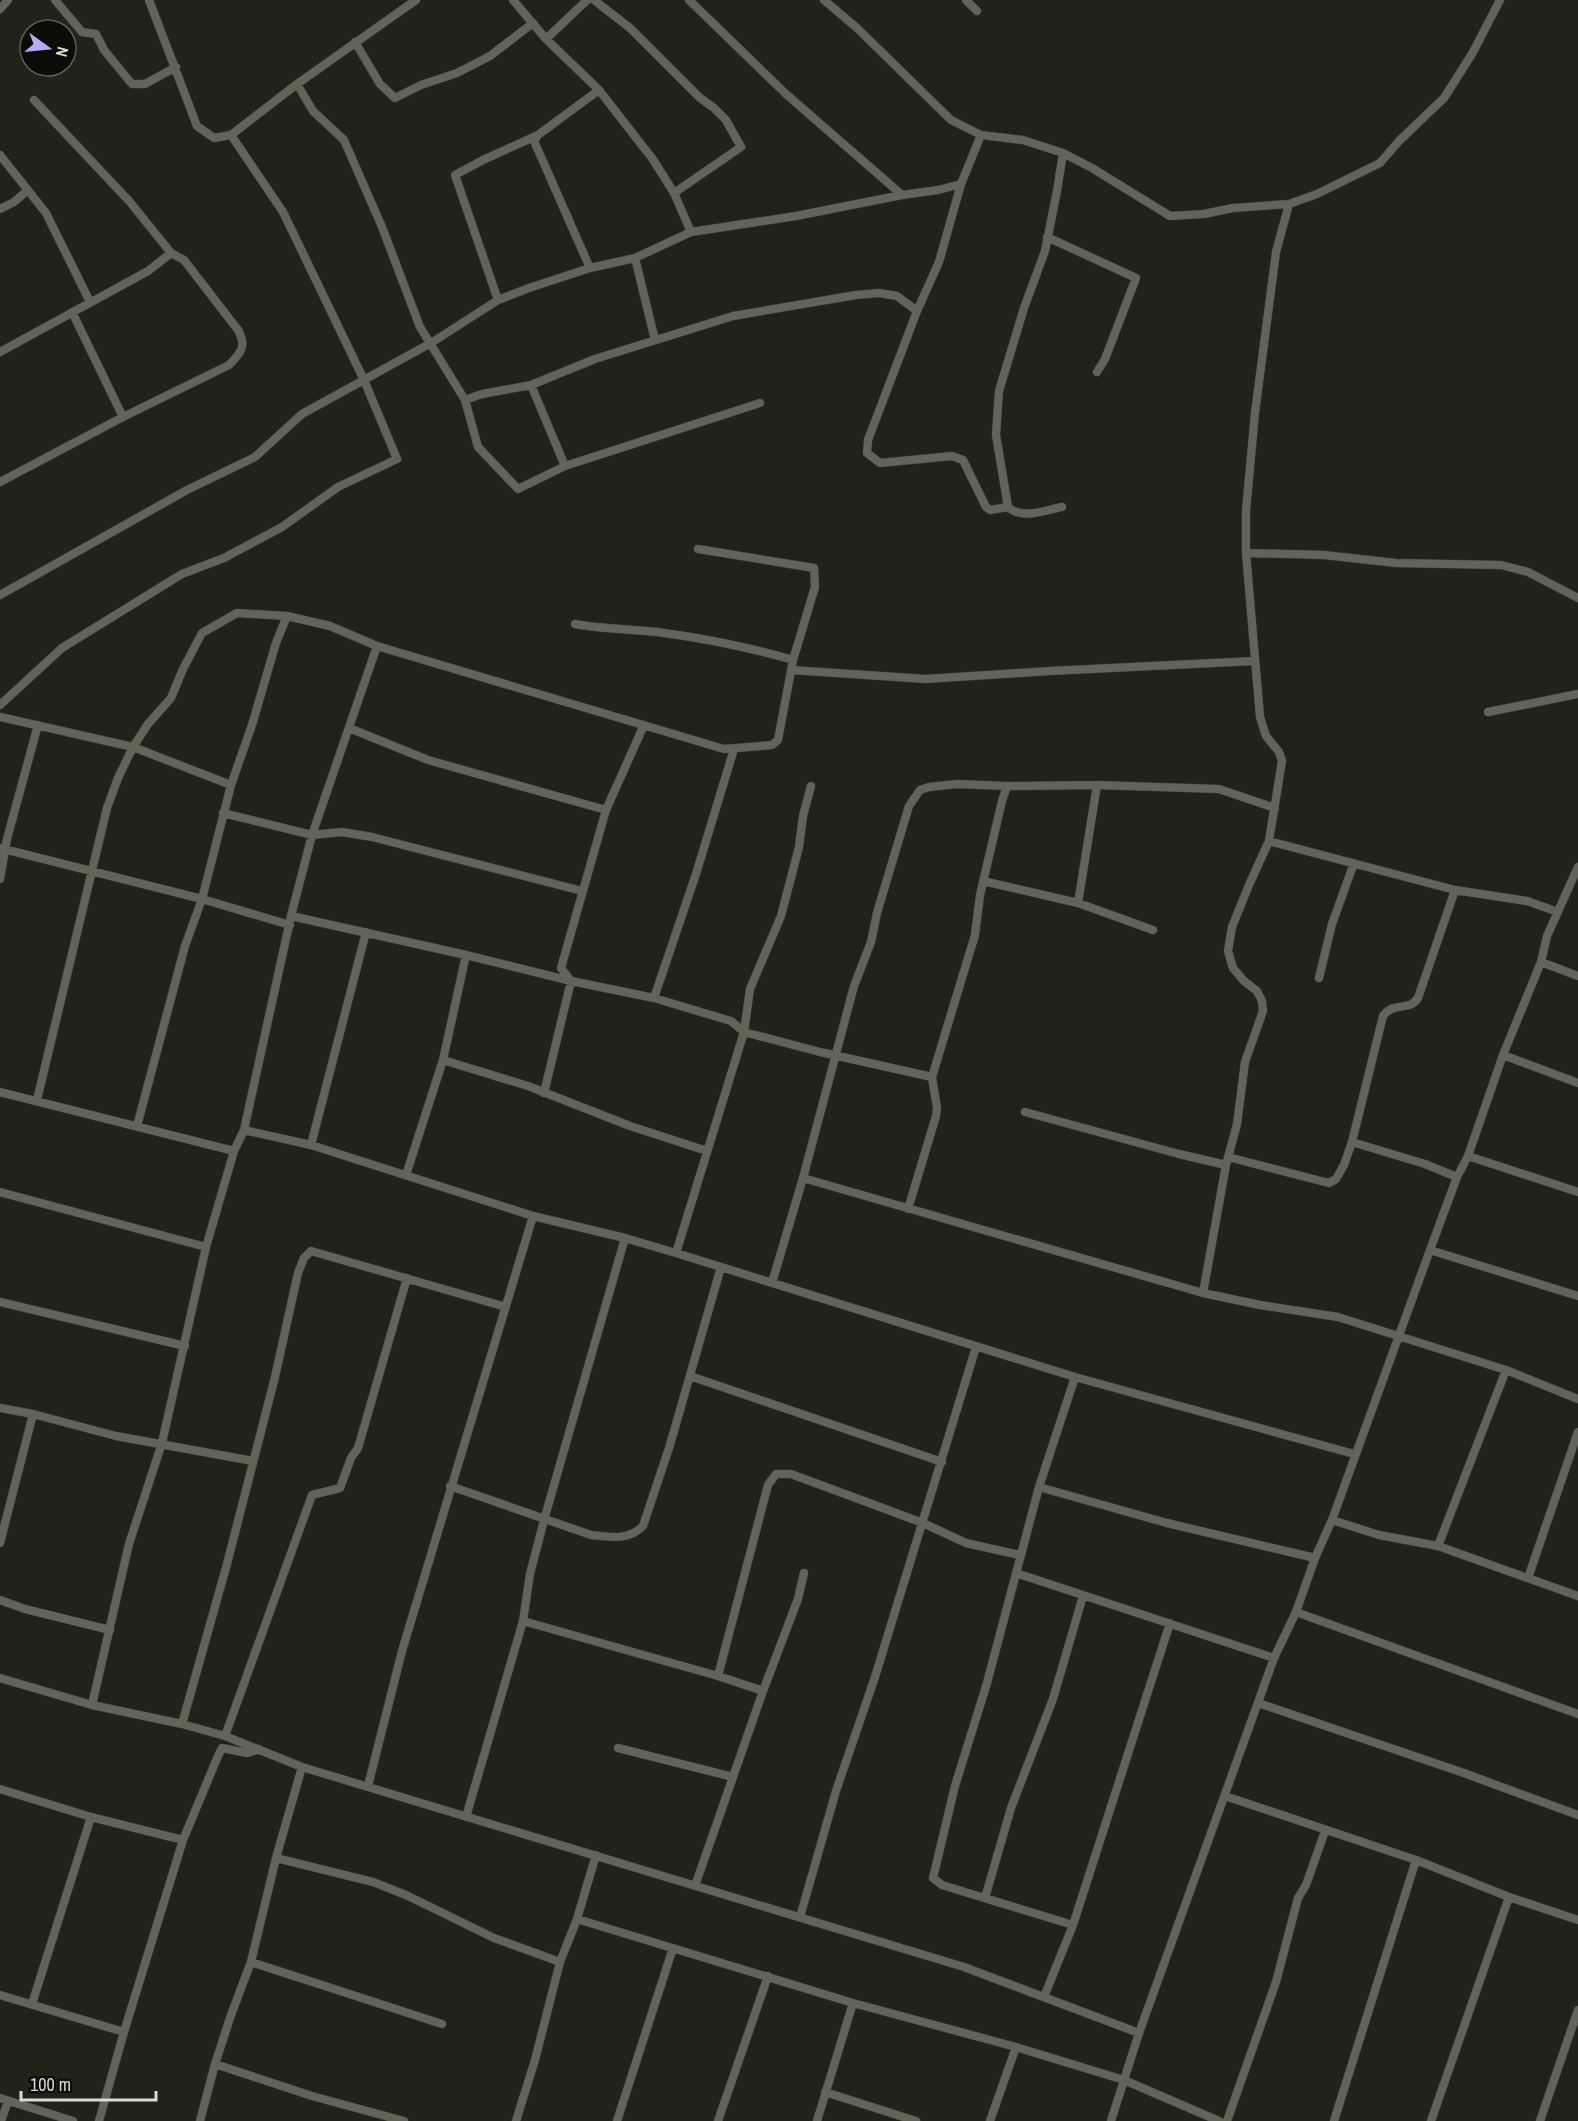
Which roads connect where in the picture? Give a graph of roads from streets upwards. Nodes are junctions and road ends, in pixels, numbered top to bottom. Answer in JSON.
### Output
{"nodes":[{"id":1,"x":8,"y":0,"type":"edge"},
{"id":2,"x":55,"y":0,"type":"edge"},
{"id":3,"x":149,"y":0,"type":"edge"},
{"id":4,"x":416,"y":0,"type":"edge"},
{"id":5,"x":513,"y":0,"type":"edge"},
{"id":6,"x":587,"y":0,"type":"edge"},
{"id":7,"x":594,"y":0,"type":"edge"},
{"id":8,"x":689,"y":0,"type":"edge"},
{"id":9,"x":824,"y":0,"type":"edge"},
{"id":10,"x":966,"y":0,"type":"edge"},
{"id":11,"x":1500,"y":0,"type":"edge"},
{"id":12,"x":0,"y":9,"type":"edge"},
{"id":13,"x":978,"y":11,"type":"dead end"},
{"id":14,"x":533,"y":23,"type":"junction"},
{"id":15,"x":546,"y":39,"type":"junction"},
{"id":16,"x":355,"y":42,"type":"junction"},
{"id":17,"x":176,"y":67,"type":"junction"},
{"id":18,"x":297,"y":84,"type":"junction"},
{"id":19,"x":599,"y":90,"type":"junction"},
{"id":20,"x":34,"y":100,"type":"dead end"},
{"id":21,"x":231,"y":135,"type":"junction"},
{"id":22,"x":538,"y":135,"type":"junction"},
{"id":23,"x":981,"y":135,"type":"junction"},
{"id":24,"x":1063,"y":153,"type":"junction"},
{"id":25,"x":0,"y":154,"type":"edge"},
{"id":26,"x":961,"y":184,"type":"junction"},
{"id":27,"x":28,"y":190,"type":"junction"},
{"id":28,"x":674,"y":193,"type":"junction"},
{"id":29,"x":902,"y":195,"type":"junction"},
{"id":30,"x":1289,"y":204,"type":"junction"},
{"id":31,"x":0,"y":208,"type":"edge"},
{"id":32,"x":691,"y":232,"type":"junction"},
{"id":33,"x":1047,"y":237,"type":"junction"},
{"id":34,"x":171,"y":254,"type":"junction"},
{"id":35,"x":635,"y":258,"type":"junction"},
{"id":36,"x":590,"y":268,"type":"junction"},
{"id":37,"x":498,"y":300,"type":"junction"},
{"id":38,"x":90,"y":302,"type":"junction"},
{"id":39,"x":917,"y":311,"type":"junction"},
{"id":40,"x":72,"y":312,"type":"junction"},
{"id":41,"x":655,"y":340,"type":"junction"},
{"id":42,"x":431,"y":343,"type":"junction"},
{"id":43,"x":0,"y":352,"type":"edge"},
{"id":44,"x":1097,"y":372,"type":"dead end"},
{"id":45,"x":364,"y":380,"type":"junction"},
{"id":46,"x":531,"y":385,"type":"junction"},
{"id":47,"x":465,"y":400,"type":"junction"},
{"id":48,"x":760,"y":403,"type":"dead end"},
{"id":49,"x":123,"y":417,"type":"junction"},
{"id":50,"x":566,"y":466,"type":"junction"},
{"id":51,"x":0,"y":482,"type":"edge"},
{"id":52,"x":1008,"y":507,"type":"junction"},
{"id":53,"x":1062,"y":507,"type":"dead end"},
{"id":54,"x":698,"y":549,"type":"dead end"},
{"id":55,"x":1246,"y":553,"type":"junction"},
{"id":56,"x":0,"y":595,"type":"edge"},
{"id":57,"x":1578,"y":598,"type":"edge"},
{"id":58,"x":287,"y":616,"type":"junction"},
{"id":59,"x":575,"y":624,"type":"dead end"},
{"id":60,"x":377,"y":646,"type":"junction"},
{"id":61,"x":793,"y":660,"type":"junction"},
{"id":62,"x":1254,"y":662,"type":"junction"},
{"id":63,"x":791,"y":670,"type":"junction"},
{"id":64,"x":1578,"y":694,"type":"edge"},
{"id":65,"x":0,"y":705,"type":"edge"},
{"id":66,"x":1488,"y":712,"type":"dead end"},
{"id":67,"x":0,"y":717,"type":"edge"},
{"id":68,"x":38,"y":725,"type":"junction"},
{"id":69,"x":644,"y":725,"type":"junction"},
{"id":70,"x":349,"y":728,"type":"junction"},
{"id":71,"x":133,"y":747,"type":"junction"},
{"id":72,"x":734,"y":749,"type":"junction"},
{"id":73,"x":1097,"y":785,"type":"junction"},
{"id":74,"x":231,"y":786,"type":"junction"},
{"id":75,"x":811,"y":786,"type":"dead end"},
{"id":76,"x":1007,"y":786,"type":"junction"},
{"id":77,"x":1275,"y":808,"type":"junction"},
{"id":78,"x":606,"y":810,"type":"junction"},
{"id":79,"x":224,"y":813,"type":"junction"},
{"id":80,"x":312,"y":835,"type":"junction"},
{"id":81,"x":1269,"y":841,"type":"junction"},
{"id":82,"x":3,"y":849,"type":"edge"},
{"id":83,"x":1354,"y":863,"type":"junction"},
{"id":84,"x":1578,"y":867,"type":"edge"},
{"id":85,"x":92,"y":872,"type":"junction"},
{"id":86,"x":0,"y":879,"type":"edge"},
{"id":87,"x":983,"y":881,"type":"junction"},
{"id":88,"x":1455,"y":890,"type":"junction"},
{"id":89,"x":582,"y":891,"type":"junction"},
{"id":90,"x":202,"y":899,"type":"junction"},
{"id":91,"x":1078,"y":903,"type":"junction"},
{"id":92,"x":1558,"y":912,"type":"junction"},
{"id":93,"x":291,"y":920,"type":"junction"},
{"id":94,"x":1153,"y":930,"type":"dead end"},
{"id":95,"x":366,"y":932,"type":"junction"},
{"id":96,"x":466,"y":955,"type":"junction"},
{"id":97,"x":1541,"y":962,"type":"junction"},
{"id":98,"x":1578,"y":976,"type":"edge"},
{"id":99,"x":1319,"y":978,"type":"dead end"},
{"id":100,"x":571,"y":981,"type":"junction"},
{"id":101,"x":654,"y":998,"type":"junction"},
{"id":102,"x":744,"y":1032,"type":"junction"},
{"id":103,"x":835,"y":1055,"type":"junction"},
{"id":104,"x":1503,"y":1056,"type":"junction"},
{"id":105,"x":443,"y":1060,"type":"junction"},
{"id":106,"x":932,"y":1077,"type":"junction"},
{"id":107,"x":1578,"y":1083,"type":"edge"},
{"id":108,"x":0,"y":1092,"type":"edge"},
{"id":109,"x":544,"y":1093,"type":"junction"},
{"id":110,"x":37,"y":1100,"type":"junction"},
{"id":111,"x":1025,"y":1112,"type":"dead end"},
{"id":112,"x":137,"y":1126,"type":"junction"},
{"id":113,"x":244,"y":1130,"type":"junction"},
{"id":114,"x":1352,"y":1142,"type":"junction"},
{"id":115,"x":311,"y":1145,"type":"junction"},
{"id":116,"x":234,"y":1151,"type":"junction"},
{"id":117,"x":707,"y":1151,"type":"junction"},
{"id":118,"x":1468,"y":1156,"type":"junction"},
{"id":119,"x":1227,"y":1161,"type":"junction"},
{"id":120,"x":406,"y":1175,"type":"junction"},
{"id":121,"x":1457,"y":1177,"type":"junction"},
{"id":122,"x":803,"y":1178,"type":"junction"},
{"id":123,"x":0,"y":1192,"type":"edge"},
{"id":124,"x":1578,"y":1192,"type":"edge"},
{"id":125,"x":908,"y":1209,"type":"junction"},
{"id":126,"x":533,"y":1216,"type":"junction"},
{"id":127,"x":625,"y":1238,"type":"junction"},
{"id":128,"x":206,"y":1247,"type":"junction"},
{"id":129,"x":1430,"y":1250,"type":"junction"},
{"id":130,"x":676,"y":1253,"type":"junction"},
{"id":131,"x":721,"y":1267,"type":"junction"},
{"id":132,"x":407,"y":1278,"type":"junction"},
{"id":133,"x":772,"y":1283,"type":"junction"},
{"id":134,"x":1203,"y":1293,"type":"junction"},
{"id":135,"x":1578,"y":1296,"type":"edge"},
{"id":136,"x":0,"y":1302,"type":"edge"},
{"id":137,"x":506,"y":1307,"type":"junction"},
{"id":138,"x":1397,"y":1336,"type":"junction"},
{"id":139,"x":184,"y":1346,"type":"junction"},
{"id":140,"x":976,"y":1347,"type":"junction"},
{"id":141,"x":1506,"y":1370,"type":"junction"},
{"id":142,"x":690,"y":1376,"type":"junction"},
{"id":143,"x":1075,"y":1377,"type":"junction"},
{"id":144,"x":1578,"y":1399,"type":"edge"},
{"id":145,"x":0,"y":1408,"type":"edge"},
{"id":146,"x":33,"y":1414,"type":"junction"},
{"id":147,"x":1578,"y":1432,"type":"edge"},
{"id":148,"x":162,"y":1443,"type":"junction"},
{"id":149,"x":1354,"y":1454,"type":"junction"},
{"id":150,"x":253,"y":1461,"type":"junction"},
{"id":151,"x":942,"y":1462,"type":"junction"},
{"id":152,"x":450,"y":1486,"type":"junction"},
{"id":153,"x":1039,"y":1487,"type":"junction"},
{"id":154,"x":544,"y":1520,"type":"junction"},
{"id":155,"x":1332,"y":1520,"type":"junction"},
{"id":156,"x":922,"y":1523,"type":"junction"},
{"id":157,"x":0,"y":1544,"type":"edge"},
{"id":158,"x":1438,"y":1546,"type":"junction"},
{"id":159,"x":1020,"y":1555,"type":"junction"},
{"id":160,"x":1315,"y":1558,"type":"junction"},
{"id":161,"x":804,"y":1573,"type":"dead end"},
{"id":162,"x":1016,"y":1573,"type":"junction"},
{"id":163,"x":1528,"y":1578,"type":"junction"},
{"id":164,"x":1083,"y":1596,"type":"junction"},
{"id":165,"x":1578,"y":1596,"type":"edge"},
{"id":166,"x":0,"y":1600,"type":"edge"},
{"id":167,"x":1296,"y":1612,"type":"junction"},
{"id":168,"x":523,"y":1621,"type":"junction"},
{"id":169,"x":1170,"y":1623,"type":"junction"},
{"id":170,"x":110,"y":1630,"type":"junction"},
{"id":171,"x":1274,"y":1658,"type":"junction"},
{"id":172,"x":718,"y":1676,"type":"junction"},
{"id":173,"x":0,"y":1678,"type":"edge"},
{"id":174,"x":763,"y":1691,"type":"junction"},
{"id":175,"x":1258,"y":1703,"type":"junction"},
{"id":176,"x":92,"y":1705,"type":"junction"},
{"id":177,"x":1578,"y":1714,"type":"edge"},
{"id":178,"x":182,"y":1724,"type":"junction"},
{"id":179,"x":225,"y":1736,"type":"junction"},
{"id":180,"x":618,"y":1748,"type":"dead end"},
{"id":181,"x":259,"y":1749,"type":"junction"},
{"id":182,"x":302,"y":1767,"type":"junction"},
{"id":183,"x":733,"y":1777,"type":"junction"},
{"id":184,"x":368,"y":1786,"type":"junction"},
{"id":185,"x":0,"y":1789,"type":"edge"},
{"id":186,"x":1225,"y":1796,"type":"junction"},
{"id":187,"x":1578,"y":1815,"type":"edge"},
{"id":188,"x":91,"y":1817,"type":"junction"},
{"id":189,"x":466,"y":1817,"type":"junction"},
{"id":190,"x":1325,"y":1831,"type":"junction"},
{"id":191,"x":183,"y":1840,"type":"junction"},
{"id":192,"x":596,"y":1855,"type":"junction"},
{"id":193,"x":276,"y":1858,"type":"junction"},
{"id":194,"x":1416,"y":1860,"type":"junction"},
{"id":195,"x":695,"y":1886,"type":"junction"},
{"id":196,"x":1509,"y":1897,"type":"junction"},
{"id":197,"x":985,"y":1898,"type":"junction"},
{"id":198,"x":800,"y":1917,"type":"junction"},
{"id":199,"x":578,"y":1919,"type":"junction"},
{"id":200,"x":1578,"y":1920,"type":"edge"},
{"id":201,"x":1073,"y":1925,"type":"junction"},
{"id":202,"x":673,"y":1948,"type":"junction"},
{"id":203,"x":251,"y":1962,"type":"junction"},
{"id":204,"x":560,"y":1962,"type":"junction"},
{"id":205,"x":768,"y":1976,"type":"junction"},
{"id":206,"x":0,"y":1995,"type":"edge"},
{"id":207,"x":1044,"y":1997,"type":"junction"},
{"id":208,"x":853,"y":2003,"type":"junction"},
{"id":209,"x":32,"y":2004,"type":"junction"},
{"id":210,"x":1578,"y":2010,"type":"edge"},
{"id":211,"x":442,"y":2024,"type":"dead end"},
{"id":212,"x":124,"y":2032,"type":"junction"},
{"id":213,"x":1139,"y":2033,"type":"junction"},
{"id":214,"x":1016,"y":2047,"type":"junction"},
{"id":215,"x":215,"y":2064,"type":"junction"},
{"id":216,"x":1124,"y":2080,"type":"junction"},
{"id":217,"x":825,"y":2092,"type":"junction"},
{"id":218,"x":4,"y":2099,"type":"edge"},
{"id":219,"x":1,"y":2121,"type":"edge"},
{"id":220,"x":73,"y":2121,"type":"edge"},
{"id":221,"x":99,"y":2121,"type":"edge"},
{"id":222,"x":200,"y":2121,"type":"edge"},
{"id":223,"x":404,"y":2121,"type":"edge"},
{"id":224,"x":516,"y":2121,"type":"edge"},
{"id":225,"x":616,"y":2121,"type":"edge"},
{"id":226,"x":718,"y":2121,"type":"edge"},
{"id":227,"x":817,"y":2121,"type":"edge"},
{"id":228,"x":916,"y":2121,"type":"edge"},
{"id":229,"x":990,"y":2121,"type":"edge"},
{"id":230,"x":1111,"y":2121,"type":"edge"},
{"id":231,"x":1219,"y":2121,"type":"edge"},
{"id":232,"x":1227,"y":2121,"type":"edge"},
{"id":233,"x":1334,"y":2121,"type":"edge"},
{"id":234,"x":1431,"y":2121,"type":"edge"},
{"id":235,"x":1540,"y":2121,"type":"edge"}],
"edges":[{"from":1,"to":12,"type":"street"},
{"from":2,"to":17,"type":"street"},
{"from":3,"to":17,"type":"street"},
{"from":4,"to":16,"type":"street"},
{"from":5,"to":14,"type":"street"},
{"from":6,"to":15,"type":"street"},
{"from":7,"to":28,"type":"street"},
{"from":8,"to":29,"type":"street"},
{"from":9,"to":23,"type":"street"},
{"from":10,"to":13,"type":"street"},
{"from":11,"to":30,"type":"street"},
{"from":14,"to":15,"type":"street"},
{"from":14,"to":16,"type":"street"},
{"from":15,"to":19,"type":"street"},
{"from":16,"to":18,"type":"street"},
{"from":17,"to":21,"type":"street"},
{"from":18,"to":21,"type":"street"},
{"from":18,"to":42,"type":"street"},
{"from":19,"to":22,"type":"street"},
{"from":19,"to":28,"type":"street"},
{"from":20,"to":34,"type":"street"},
{"from":21,"to":45,"type":"street"},
{"from":22,"to":36,"type":"street"},
{"from":22,"to":37,"type":"street"},
{"from":23,"to":24,"type":"street"},
{"from":23,"to":26,"type":"street"},
{"from":24,"to":30,"type":"street"},
{"from":24,"to":33,"type":"street"},
{"from":25,"to":27,"type":"street"},
{"from":26,"to":29,"type":"street"},
{"from":26,"to":39,"type":"street"},
{"from":27,"to":31,"type":"street"},
{"from":27,"to":38,"type":"street"},
{"from":28,"to":32,"type":"street"},
{"from":29,"to":32,"type":"street"},
{"from":30,"to":55,"type":"street"},
{"from":32,"to":35,"type":"street"},
{"from":33,"to":44,"type":"street"},
{"from":33,"to":52,"type":"street"},
{"from":34,"to":38,"type":"street"},
{"from":34,"to":49,"type":"street"},
{"from":35,"to":36,"type":"street"},
{"from":35,"to":41,"type":"street"},
{"from":36,"to":37,"type":"street"},
{"from":37,"to":42,"type":"street"},
{"from":38,"to":40,"type":"street"},
{"from":39,"to":41,"type":"street"},
{"from":39,"to":52,"type":"street"},
{"from":40,"to":43,"type":"street"},
{"from":40,"to":49,"type":"street"},
{"from":41,"to":46,"type":"street"},
{"from":42,"to":45,"type":"street"},
{"from":42,"to":47,"type":"street"},
{"from":45,"to":56,"type":"street"},
{"from":45,"to":65,"type":"street"},
{"from":46,"to":47,"type":"street"},
{"from":46,"to":50,"type":"street"},
{"from":47,"to":50,"type":"street"},
{"from":48,"to":50,"type":"street"},
{"from":49,"to":51,"type":"street"},
{"from":52,"to":53,"type":"street"},
{"from":54,"to":61,"type":"street"},
{"from":55,"to":57,"type":"street"},
{"from":55,"to":62,"type":"street"},
{"from":58,"to":60,"type":"street"},
{"from":58,"to":71,"type":"street"},
{"from":58,"to":74,"type":"street"},
{"from":59,"to":61,"type":"street"},
{"from":60,"to":69,"type":"street"},
{"from":60,"to":70,"type":"street"},
{"from":61,"to":63,"type":"street"},
{"from":62,"to":63,"type":"street"},
{"from":62,"to":77,"type":"street"},
{"from":63,"to":72,"type":"street"},
{"from":64,"to":66,"type":"street"},
{"from":67,"to":68,"type":"street"},
{"from":68,"to":71,"type":"street"},
{"from":68,"to":82,"type":"street"},
{"from":69,"to":72,"type":"street"},
{"from":69,"to":78,"type":"street"},
{"from":70,"to":78,"type":"street"},
{"from":70,"to":80,"type":"street"},
{"from":71,"to":74,"type":"street"},
{"from":71,"to":85,"type":"street"},
{"from":72,"to":101,"type":"street"},
{"from":73,"to":76,"type":"street"},
{"from":73,"to":77,"type":"street"},
{"from":73,"to":91,"type":"street"},
{"from":74,"to":79,"type":"street"},
{"from":75,"to":102,"type":"street"},
{"from":76,"to":87,"type":"street"},
{"from":76,"to":103,"type":"street"},
{"from":77,"to":81,"type":"street"},
{"from":78,"to":89,"type":"street"},
{"from":79,"to":80,"type":"street"},
{"from":79,"to":90,"type":"street"},
{"from":80,"to":89,"type":"street"},
{"from":80,"to":93,"type":"street"},
{"from":81,"to":83,"type":"street"},
{"from":81,"to":119,"type":"street"},
{"from":82,"to":85,"type":"street"},
{"from":82,"to":86,"type":"street"},
{"from":83,"to":88,"type":"street"},
{"from":83,"to":99,"type":"street"},
{"from":84,"to":92,"type":"street"},
{"from":85,"to":90,"type":"street"},
{"from":85,"to":110,"type":"street"},
{"from":87,"to":91,"type":"street"},
{"from":87,"to":106,"type":"street"},
{"from":88,"to":92,"type":"street"},
{"from":88,"to":114,"type":"street"},
{"from":89,"to":100,"type":"street"},
{"from":90,"to":93,"type":"street"},
{"from":90,"to":112,"type":"street"},
{"from":91,"to":94,"type":"street"},
{"from":92,"to":97,"type":"street"},
{"from":93,"to":95,"type":"street"},
{"from":93,"to":113,"type":"street"},
{"from":95,"to":96,"type":"street"},
{"from":95,"to":115,"type":"street"},
{"from":96,"to":100,"type":"street"},
{"from":96,"to":105,"type":"street"},
{"from":97,"to":98,"type":"street"},
{"from":97,"to":104,"type":"street"},
{"from":100,"to":101,"type":"street"},
{"from":100,"to":109,"type":"street"},
{"from":101,"to":102,"type":"street"},
{"from":102,"to":103,"type":"street"},
{"from":102,"to":117,"type":"street"},
{"from":103,"to":106,"type":"street"},
{"from":103,"to":122,"type":"street"},
{"from":104,"to":107,"type":"street"},
{"from":104,"to":118,"type":"street"},
{"from":105,"to":109,"type":"street"},
{"from":105,"to":120,"type":"street"},
{"from":106,"to":125,"type":"street"},
{"from":108,"to":110,"type":"street"},
{"from":109,"to":117,"type":"street"},
{"from":110,"to":112,"type":"street"},
{"from":111,"to":119,"type":"street"},
{"from":112,"to":116,"type":"street"},
{"from":113,"to":115,"type":"street"},
{"from":113,"to":116,"type":"street"},
{"from":114,"to":119,"type":"street"},
{"from":114,"to":121,"type":"street"},
{"from":115,"to":120,"type":"street"},
{"from":116,"to":128,"type":"street"},
{"from":117,"to":130,"type":"street"},
{"from":118,"to":121,"type":"street"},
{"from":118,"to":124,"type":"street"},
{"from":119,"to":134,"type":"street"},
{"from":120,"to":126,"type":"street"},
{"from":121,"to":129,"type":"street"},
{"from":122,"to":125,"type":"street"},
{"from":122,"to":133,"type":"street"},
{"from":123,"to":128,"type":"street"},
{"from":125,"to":134,"type":"street"},
{"from":126,"to":127,"type":"street"},
{"from":126,"to":137,"type":"street"},
{"from":127,"to":130,"type":"street"},
{"from":127,"to":154,"type":"street"},
{"from":128,"to":139,"type":"street"},
{"from":129,"to":135,"type":"street"},
{"from":129,"to":138,"type":"street"},
{"from":130,"to":131,"type":"street"},
{"from":131,"to":133,"type":"street"},
{"from":131,"to":142,"type":"street"},
{"from":132,"to":137,"type":"street"},
{"from":132,"to":150,"type":"street"},
{"from":132,"to":179,"type":"street"},
{"from":133,"to":140,"type":"street"},
{"from":134,"to":138,"type":"street"},
{"from":136,"to":139,"type":"street"},
{"from":137,"to":152,"type":"street"},
{"from":138,"to":141,"type":"street"},
{"from":138,"to":149,"type":"street"},
{"from":139,"to":148,"type":"street"},
{"from":140,"to":143,"type":"street"},
{"from":140,"to":151,"type":"street"},
{"from":141,"to":144,"type":"street"},
{"from":141,"to":158,"type":"street"},
{"from":142,"to":151,"type":"street"},
{"from":142,"to":154,"type":"street"},
{"from":143,"to":149,"type":"street"},
{"from":143,"to":153,"type":"street"},
{"from":145,"to":146,"type":"street"},
{"from":146,"to":148,"type":"street"},
{"from":146,"to":157,"type":"street"},
{"from":147,"to":163,"type":"street"},
{"from":148,"to":150,"type":"street"},
{"from":148,"to":170,"type":"street"},
{"from":149,"to":155,"type":"street"},
{"from":150,"to":178,"type":"street"},
{"from":151,"to":156,"type":"street"},
{"from":152,"to":154,"type":"street"},
{"from":152,"to":184,"type":"street"},
{"from":153,"to":159,"type":"street"},
{"from":153,"to":160,"type":"street"},
{"from":154,"to":168,"type":"street"},
{"from":155,"to":158,"type":"street"},
{"from":155,"to":160,"type":"street"},
{"from":156,"to":159,"type":"street"},
{"from":156,"to":172,"type":"street"},
{"from":156,"to":198,"type":"street"},
{"from":158,"to":163,"type":"street"},
{"from":159,"to":162,"type":"street"},
{"from":160,"to":167,"type":"street"},
{"from":161,"to":174,"type":"street"},
{"from":162,"to":164,"type":"street"},
{"from":162,"to":197,"type":"street"},
{"from":163,"to":165,"type":"street"},
{"from":164,"to":169,"type":"street"},
{"from":164,"to":197,"type":"street"},
{"from":166,"to":170,"type":"street"},
{"from":167,"to":171,"type":"street"},
{"from":167,"to":177,"type":"street"},
{"from":168,"to":172,"type":"street"},
{"from":168,"to":189,"type":"street"},
{"from":169,"to":171,"type":"street"},
{"from":169,"to":201,"type":"street"},
{"from":170,"to":176,"type":"street"},
{"from":171,"to":175,"type":"street"},
{"from":172,"to":174,"type":"street"},
{"from":173,"to":176,"type":"street"},
{"from":174,"to":183,"type":"street"},
{"from":175,"to":186,"type":"street"},
{"from":175,"to":187,"type":"street"},
{"from":176,"to":178,"type":"street"},
{"from":178,"to":179,"type":"street"},
{"from":179,"to":181,"type":"street"},
{"from":180,"to":183,"type":"street"},
{"from":181,"to":182,"type":"street"},
{"from":181,"to":191,"type":"street"},
{"from":182,"to":184,"type":"street"},
{"from":182,"to":193,"type":"street"},
{"from":183,"to":195,"type":"street"},
{"from":184,"to":189,"type":"street"},
{"from":185,"to":188,"type":"street"},
{"from":186,"to":190,"type":"street"},
{"from":186,"to":213,"type":"street"},
{"from":188,"to":191,"type":"street"},
{"from":188,"to":209,"type":"street"},
{"from":189,"to":192,"type":"street"},
{"from":190,"to":194,"type":"street"},
{"from":190,"to":232,"type":"street"},
{"from":191,"to":212,"type":"street"},
{"from":192,"to":195,"type":"street"},
{"from":192,"to":199,"type":"street"},
{"from":193,"to":203,"type":"street"},
{"from":193,"to":204,"type":"street"},
{"from":194,"to":196,"type":"street"},
{"from":194,"to":233,"type":"street"},
{"from":195,"to":198,"type":"street"},
{"from":196,"to":200,"type":"street"},
{"from":196,"to":234,"type":"street"},
{"from":197,"to":201,"type":"street"},
{"from":198,"to":207,"type":"street"},
{"from":199,"to":202,"type":"street"},
{"from":199,"to":204,"type":"street"},
{"from":201,"to":207,"type":"street"},
{"from":202,"to":205,"type":"street"},
{"from":202,"to":225,"type":"street"},
{"from":203,"to":211,"type":"street"},
{"from":203,"to":215,"type":"street"},
{"from":204,"to":224,"type":"street"},
{"from":205,"to":208,"type":"street"},
{"from":205,"to":226,"type":"street"},
{"from":206,"to":209,"type":"street"},
{"from":207,"to":213,"type":"street"},
{"from":208,"to":214,"type":"street"},
{"from":208,"to":217,"type":"street"},
{"from":209,"to":212,"type":"street"},
{"from":210,"to":235,"type":"street"},
{"from":212,"to":221,"type":"street"},
{"from":213,"to":216,"type":"street"},
{"from":214,"to":216,"type":"street"},
{"from":214,"to":229,"type":"street"},
{"from":215,"to":222,"type":"street"},
{"from":215,"to":223,"type":"street"},
{"from":216,"to":230,"type":"street"},
{"from":216,"to":231,"type":"street"},
{"from":217,"to":227,"type":"street"},
{"from":217,"to":228,"type":"street"},
{"from":218,"to":219,"type":"street"},
{"from":218,"to":220,"type":"street"}]}
